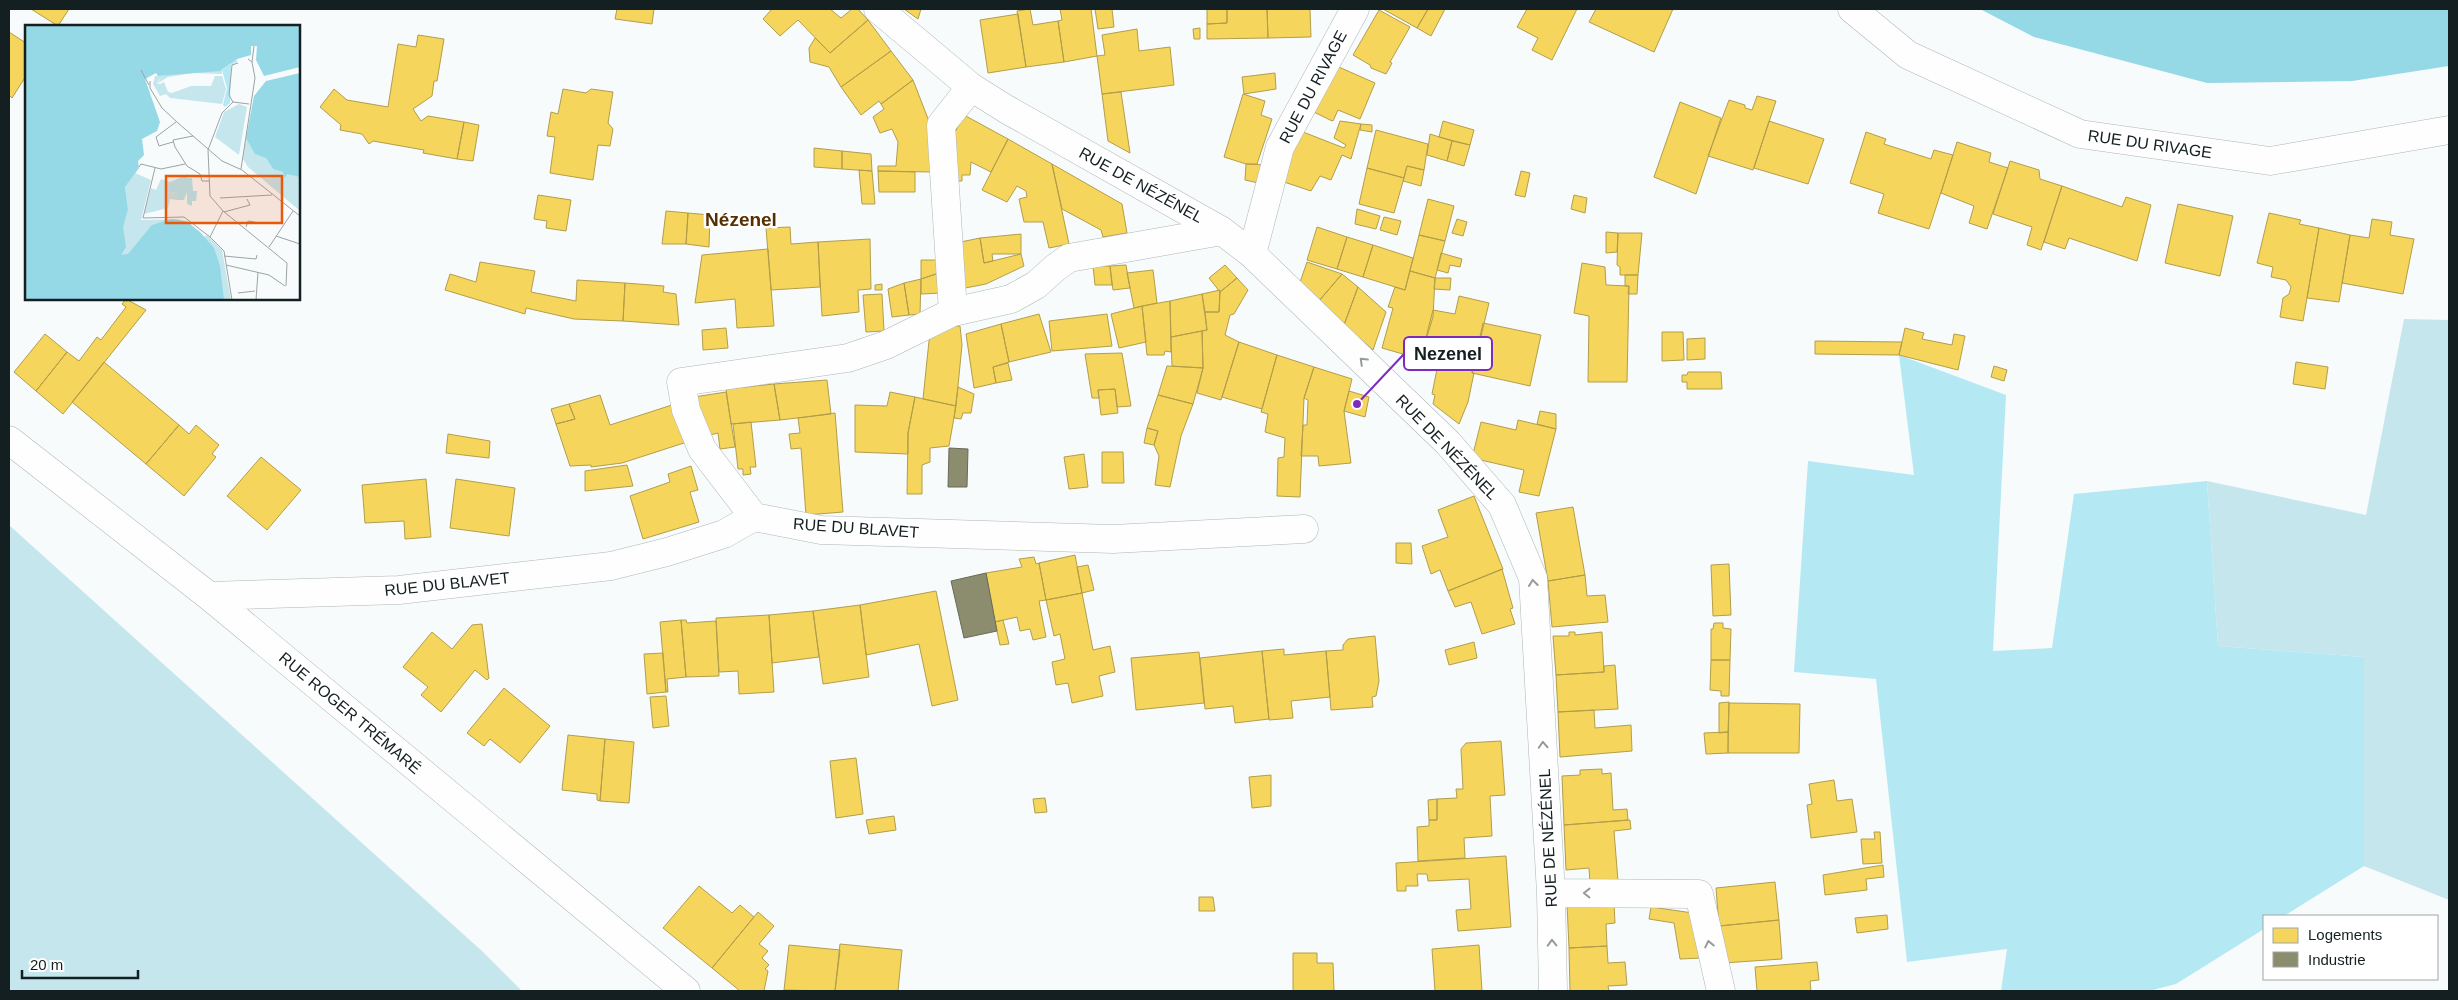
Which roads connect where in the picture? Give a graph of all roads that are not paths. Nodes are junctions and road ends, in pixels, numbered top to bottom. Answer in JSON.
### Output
{"nodes":[{"id":1,"x":878,"y":9,"type":"edge"},
{"id":2,"x":1355,"y":9,"type":"edge"},
{"id":3,"x":1852,"y":9,"type":"edge"},
{"id":4,"x":971,"y":87,"type":"junction"},
{"id":5,"x":2449,"y":130,"type":"edge"},
{"id":6,"x":1222,"y":231,"type":"junction"},
{"id":7,"x":1252,"y":254,"type":"junction"},
{"id":8,"x":953,"y":312,"type":"junction"},
{"id":9,"x":9,"y":440,"type":"edge"},
{"id":10,"x":754,"y":517,"type":"junction"},
{"id":11,"x":1304,"y":529,"type":"dead end"},
{"id":12,"x":209,"y":596,"type":"junction"},
{"id":13,"x":1551,"y":893,"type":"junction"},
{"id":14,"x":686,"y":991,"type":"edge"},
{"id":15,"x":1553,"y":991,"type":"edge"},
{"id":16,"x":1721,"y":991,"type":"edge"}],
"edges":[{"from":1,"to":4,"type":"street","name":"RUE DE NÉZÉNEL"},
{"from":2,"to":7,"type":"street","name":"RUE DU RIVAGE"},
{"from":3,"to":5,"type":"street","name":"RUE DU RIVAGE"},
{"from":4,"to":6,"type":"street","name":"RUE DE NÉZÉNEL"},
{"from":4,"to":8,"type":"street"},
{"from":6,"to":7,"type":"street","name":"RUE DE NÉZÉNEL"},
{"from":6,"to":8,"type":"street"},
{"from":13,"to":7,"type":"street","name":"RUE DE NÉZÉNEL","one_way":true},
{"from":8,"to":10,"type":"street"},
{"from":9,"to":12,"type":"street","name":"RUE ROGER TRÉMARÉ"},
{"from":10,"to":11,"type":"street","name":"RUE DU BLAVET"},
{"from":10,"to":12,"type":"street","name":"RUE DU BLAVET"},
{"from":12,"to":14,"type":"street","name":"RUE ROGER TRÉMARÉ"},
{"from":15,"to":13,"type":"street","name":"RUE DE NÉZÉNEL","one_way":true},
{"from":16,"to":13,"type":"street","one_way":true}]}
